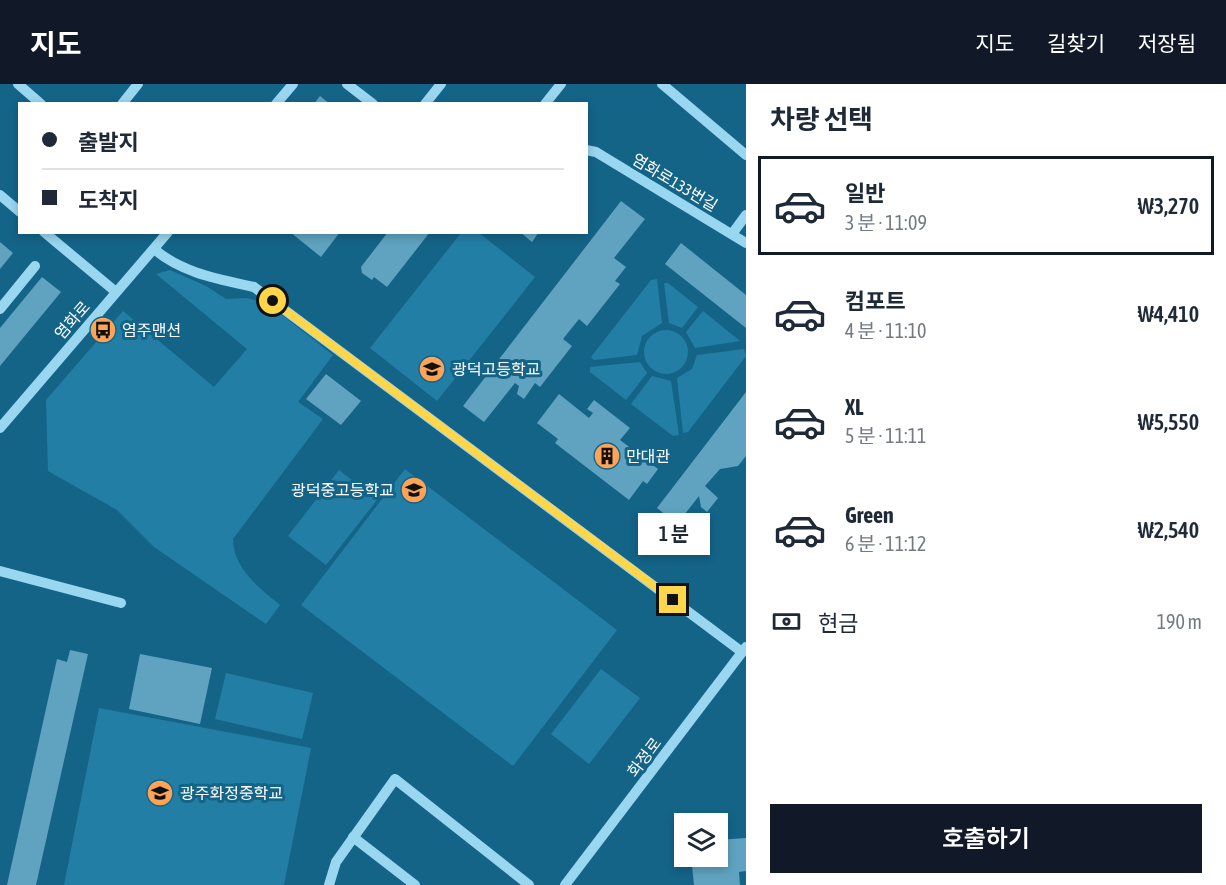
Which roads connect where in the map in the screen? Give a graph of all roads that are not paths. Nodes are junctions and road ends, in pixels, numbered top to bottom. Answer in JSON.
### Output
{"nodes":[{"id":1,"x":18,"y":84,"type":"edge"},
{"id":2,"x":138,"y":84,"type":"edge"},
{"id":3,"x":293,"y":84,"type":"edge"},
{"id":4,"x":347,"y":84,"type":"edge"},
{"id":5,"x":441,"y":84,"type":"edge"},
{"id":6,"x":561,"y":84,"type":"edge"},
{"id":7,"x":662,"y":84,"type":"edge"},
{"id":8,"x":39,"y":102,"type":"edge"},
{"id":9,"x":124,"y":102,"type":"edge"},
{"id":10,"x":278,"y":102,"type":"edge"},
{"id":11,"x":370,"y":102,"type":"edge"},
{"id":12,"x":427,"y":102,"type":"edge"},
{"id":13,"x":548,"y":102,"type":"edge"},
{"id":14,"x":588,"y":150,"type":"edge"},
{"id":15,"x":746,"y":155,"type":"edge"},
{"id":16,"x":0,"y":195,"type":"edge"},
{"id":17,"x":18,"y":210,"type":"edge"},
{"id":18,"x":746,"y":215,"type":"edge"},
{"id":19,"x":46,"y":234,"type":"edge"},
{"id":20,"x":166,"y":234,"type":"edge"},
{"id":21,"x":732,"y":234,"type":"junction"},
{"id":22,"x":746,"y":243,"type":"edge"},
{"id":23,"x":154,"y":249,"type":"junction"},
{"id":24,"x":35,"y":266,"type":"dead end"},
{"id":25,"x":116,"y":292,"type":"junction"},
{"id":26,"x":0,"y":309,"type":"edge"},
{"id":27,"x":1,"y":425,"type":"edge"},
{"id":28,"x":0,"y":571,"type":"edge"},
{"id":29,"x":121,"y":603,"type":"dead end"},
{"id":30,"x":744,"y":650,"type":"edge"},
{"id":31,"x":353,"y":837,"type":"junction"},
{"id":32,"x":329,"y":885,"type":"edge"},
{"id":33,"x":415,"y":885,"type":"edge"},
{"id":34,"x":529,"y":885,"type":"edge"},
{"id":35,"x":566,"y":885,"type":"edge"}],
"edges":[{"from":1,"to":8,"type":"street"},
{"from":2,"to":9,"type":"street"},
{"from":3,"to":10,"type":"street"},
{"from":4,"to":11,"type":"street"},
{"from":5,"to":12,"type":"street"},
{"from":6,"to":13,"type":"street"},
{"from":7,"to":15,"type":"street"},
{"from":14,"to":21,"type":"street","name":"염화로133번길"},
{"from":16,"to":17,"type":"street"},
{"from":18,"to":21,"type":"street"},
{"from":19,"to":25,"type":"street"},
{"from":20,"to":23,"type":"street","name":"염화로"},
{"from":21,"to":22,"type":"street","name":"염화로133번길"},
{"from":23,"to":25,"type":"street","name":"염화로"},
{"from":23,"to":30,"type":"street"},
{"from":24,"to":26,"type":"street"},
{"from":25,"to":27,"type":"street","name":"염화로"},
{"from":28,"to":29,"type":"street"},
{"from":30,"to":35,"type":"street","name":"화정로"},
{"from":31,"to":32,"type":"street"},
{"from":31,"to":33,"type":"street"},
{"from":31,"to":34,"type":"street"}]}
